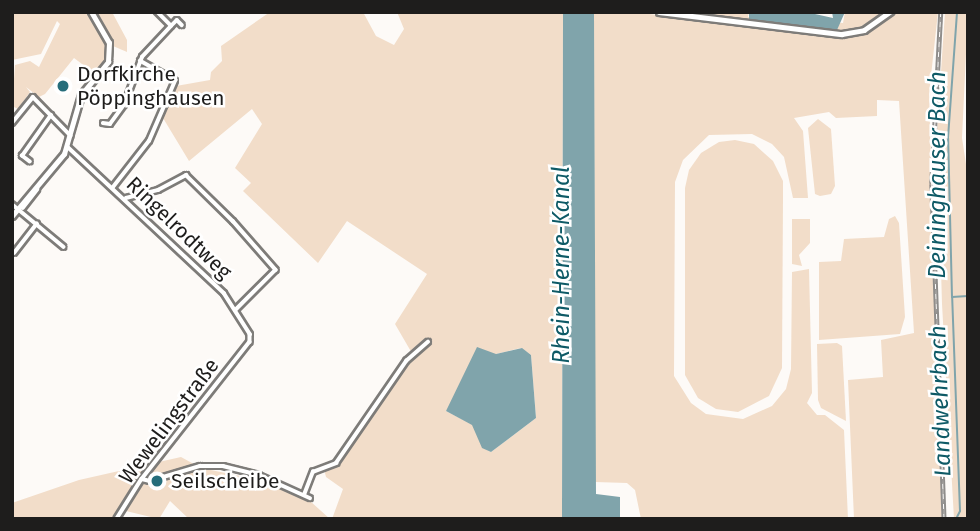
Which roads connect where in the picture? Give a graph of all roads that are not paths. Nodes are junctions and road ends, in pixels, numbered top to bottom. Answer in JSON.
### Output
{"nodes":[{"id":1,"x":91,"y":12,"type":"edge"},
{"id":2,"x":157,"y":12,"type":"edge"},
{"id":3,"x":659,"y":12,"type":"edge"},
{"id":4,"x":890,"y":12,"type":"edge"},
{"id":5,"x":182,"y":25,"type":"dead end"},
{"id":6,"x":171,"y":26,"type":"junction"},
{"id":7,"x":140,"y":61,"type":"junction"},
{"id":8,"x":51,"y":115,"type":"junction"},
{"id":9,"x":12,"y":123,"type":"edge"},
{"id":10,"x":103,"y":123,"type":"dead end"},
{"id":11,"x":71,"y":136,"type":"junction"},
{"id":12,"x":68,"y":147,"type":"junction"},
{"id":13,"x":30,"y":162,"type":"dead end"},
{"id":14,"x":113,"y":187,"type":"junction"},
{"id":15,"x":126,"y":198,"type":"junction"},
{"id":16,"x":12,"y":204,"type":"edge"},
{"id":17,"x":18,"y":209,"type":"junction"},
{"id":18,"x":12,"y":216,"type":"edge"},
{"id":19,"x":37,"y":224,"type":"junction"},
{"id":20,"x":64,"y":247,"type":"dead end"},
{"id":21,"x":14,"y":253,"type":"edge"},
{"id":22,"x":235,"y":310,"type":"junction"},
{"id":23,"x":428,"y":342,"type":"dead end"},
{"id":24,"x":248,"y":345,"type":"joint"},
{"id":25,"x":142,"y":479,"type":"junction"},
{"id":26,"x":304,"y":495,"type":"junction"},
{"id":27,"x":310,"y":498,"type":"dead end"},
{"id":28,"x":117,"y":519,"type":"edge"}],
"edges":[{"from":1,"to":11,"type":"main road"},
{"from":2,"to":6,"type":"street"},
{"from":3,"to":4,"type":"main road"},
{"from":5,"to":6,"type":"street"},
{"from":6,"to":7,"type":"street"},
{"from":7,"to":10,"type":"street"},
{"from":7,"to":14,"type":"street"},
{"from":8,"to":9,"type":"street"},
{"from":8,"to":11,"type":"street"},
{"from":8,"to":13,"type":"street"},
{"from":11,"to":12,"type":"main road"},
{"from":12,"to":14,"type":"street","name":"Ringelrodtweg"},
{"from":12,"to":17,"type":"main road"},
{"from":14,"to":15,"type":"street","name":"Ringelrodtweg"},
{"from":15,"to":22,"type":"street","name":"Ringelrodtweg"},
{"from":15,"to":22,"type":"street"},
{"from":16,"to":17,"type":"street"},
{"from":17,"to":18,"type":"main road"},
{"from":17,"to":19,"type":"street"},
{"from":19,"to":20,"type":"street"},
{"from":19,"to":21,"type":"street"},
{"from":22,"to":24,"type":"street","name":"Ringelrodtweg"},
{"from":23,"to":26,"type":"street"},
{"from":24,"to":25,"type":"street","name":"Wewelingstraße"},
{"from":25,"to":26,"type":"street"},
{"from":25,"to":28,"type":"street","name":"Wewelingstraße"},
{"from":26,"to":27,"type":"street"}]}
